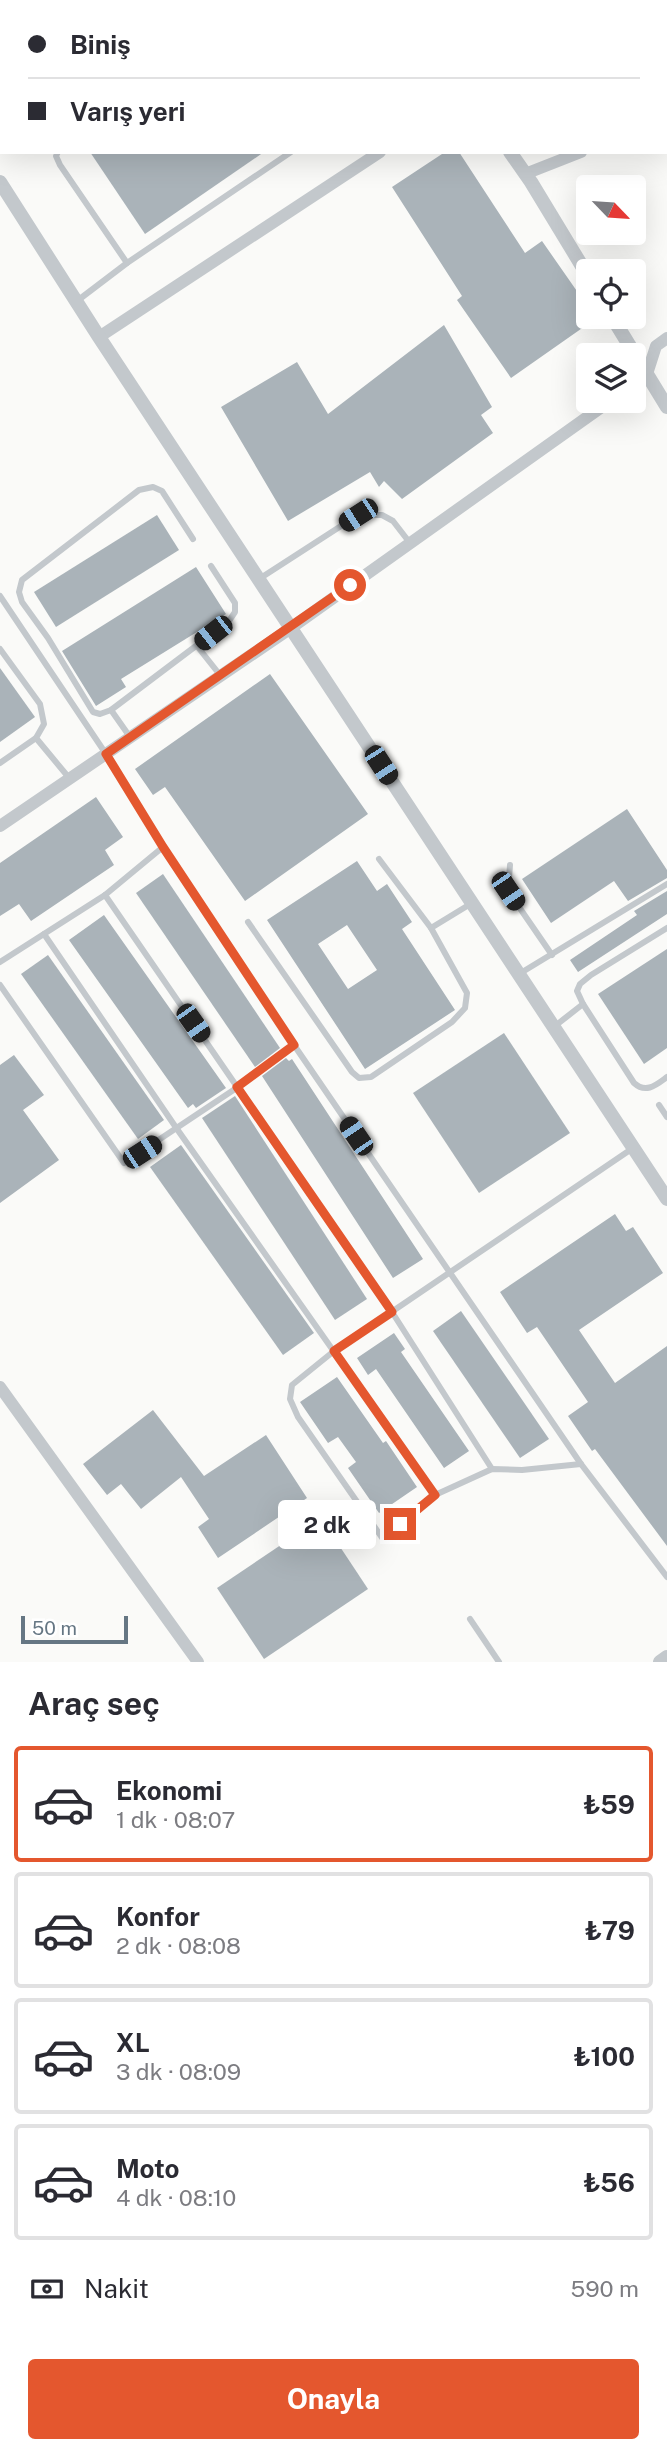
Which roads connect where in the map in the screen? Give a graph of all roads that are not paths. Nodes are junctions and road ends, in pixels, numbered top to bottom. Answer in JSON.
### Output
{"nodes":[{"id":1,"x":58,"y":154,"type":"edge"},
{"id":2,"x":288,"y":154,"type":"edge"},
{"id":3,"x":377,"y":154,"type":"edge"},
{"id":4,"x":511,"y":154,"type":"edge"},
{"id":5,"x":576,"y":154,"type":"edge"},
{"id":6,"x":525,"y":174,"type":"junction"},
{"id":7,"x":0,"y":182,"type":"edge"},
{"id":8,"x":578,"y":259,"type":"edge"},
{"id":9,"x":127,"y":263,"type":"junction"},
{"id":10,"x":76,"y":301,"type":"junction"},
{"id":11,"x":619,"y":329,"type":"edge"},
{"id":12,"x":99,"y":337,"type":"junction"},
{"id":13,"x":667,"y":338,"type":"edge"},
{"id":14,"x":647,"y":374,"type":"junction"},
{"id":15,"x":667,"y":407,"type":"edge"},
{"id":16,"x":593,"y":413,"type":"edge"},
{"id":17,"x":193,"y":539,"type":"dead end"},
{"id":18,"x":410,"y":543,"type":"junction"},
{"id":19,"x":211,"y":566,"type":"dead end"},
{"id":20,"x":259,"y":579,"type":"junction"},
{"id":21,"x":0,"y":596,"type":"edge"},
{"id":22,"x":291,"y":628,"type":"junction"},
{"id":23,"x":197,"y":646,"type":"junction"},
{"id":24,"x":0,"y":649,"type":"edge"},
{"id":25,"x":220,"y":675,"type":"junction"},
{"id":26,"x":111,"y":710,"type":"junction"},
{"id":27,"x":130,"y":737,"type":"junction"},
{"id":28,"x":36,"y":738,"type":"junction"},
{"id":29,"x":106,"y":754,"type":"junction"},
{"id":30,"x":0,"y":763,"type":"edge"},
{"id":31,"x":70,"y":779,"type":"junction"},
{"id":32,"x":0,"y":826,"type":"edge"},
{"id":33,"x":163,"y":847,"type":"junction"},
{"id":34,"x":379,"y":859,"type":"dead end"},
{"id":35,"x":510,"y":865,"type":"dead end"},
{"id":36,"x":667,"y":884,"type":"edge"},
{"id":37,"x":105,"y":895,"type":"junction"},
{"id":38,"x":472,"y":903,"type":"junction"},
{"id":39,"x":248,"y":922,"type":"dead end"},
{"id":40,"x":430,"y":928,"type":"junction"},
{"id":41,"x":667,"y":928,"type":"edge"},
{"id":42,"x":44,"y":934,"type":"junction"},
{"id":43,"x":552,"y":955,"type":"junction"},
{"id":44,"x":0,"y":962,"type":"edge"},
{"id":45,"x":519,"y":974,"type":"junction"},
{"id":46,"x":0,"y":985,"type":"edge"},
{"id":47,"x":583,"y":1004,"type":"junction"},
{"id":48,"x":554,"y":1027,"type":"junction"},
{"id":49,"x":294,"y":1045,"type":"junction"},
{"id":50,"x":667,"y":1077,"type":"edge"},
{"id":51,"x":237,"y":1087,"type":"junction"},
{"id":52,"x":659,"y":1105,"type":"dead end"},
{"id":53,"x":667,"y":1117,"type":"edge"},
{"id":54,"x":177,"y":1129,"type":"junction"},
{"id":55,"x":633,"y":1148,"type":"junction"},
{"id":56,"x":667,"y":1199,"type":"edge"},
{"id":57,"x":450,"y":1272,"type":"junction"},
{"id":58,"x":392,"y":1312,"type":"junction"},
{"id":59,"x":334,"y":1351,"type":"junction"},
{"id":60,"x":0,"y":1387,"type":"edge"},
{"id":61,"x":581,"y":1464,"type":"junction"},
{"id":62,"x":492,"y":1469,"type":"junction"},
{"id":63,"x":435,"y":1495,"type":"junction"},
{"id":64,"x":667,"y":1577,"type":"edge"},
{"id":65,"x":470,"y":1619,"type":"dead end"},
{"id":66,"x":667,"y":1657,"type":"edge"},
{"id":67,"x":198,"y":1662,"type":"edge"},
{"id":68,"x":499,"y":1662,"type":"edge"},
{"id":69,"x":660,"y":1662,"type":"edge"}],
"edges":[{"from":1,"to":9,"type":"lane"},
{"from":2,"to":9,"type":"lane"},
{"from":3,"to":12,"type":"street"},
{"from":4,"to":6,"type":"street"},
{"from":5,"to":6,"type":"street"},
{"from":6,"to":8,"type":"street"},
{"from":7,"to":10,"type":"street"},
{"from":9,"to":10,"type":"lane"},
{"from":10,"to":12,"type":"street"},
{"from":11,"to":14,"type":"street"},
{"from":12,"to":20,"type":"street"},
{"from":13,"to":14,"type":"street"},
{"from":14,"to":15,"type":"street"},
{"from":16,"to":18,"type":"street"},
{"from":17,"to":26,"type":"lane"},
{"from":18,"to":20,"type":"lane"},
{"from":18,"to":22,"type":"street"},
{"from":19,"to":23,"type":"lane"},
{"from":20,"to":22,"type":"street"},
{"from":21,"to":29,"type":"lane"},
{"from":22,"to":25,"type":"street"},
{"from":22,"to":38,"type":"street"},
{"from":23,"to":25,"type":"lane"},
{"from":23,"to":26,"type":"lane"},
{"from":24,"to":28,"type":"lane"},
{"from":25,"to":27,"type":"street"},
{"from":26,"to":27,"type":"lane"},
{"from":27,"to":29,"type":"street"},
{"from":28,"to":30,"type":"lane"},
{"from":28,"to":31,"type":"lane"},
{"from":29,"to":31,"type":"street"},
{"from":29,"to":33,"type":"lane"},
{"from":31,"to":32,"type":"street"},
{"from":33,"to":37,"type":"lane"},
{"from":33,"to":49,"type":"lane"},
{"from":34,"to":40,"type":"lane"},
{"from":35,"to":43,"type":"lane"},
{"from":36,"to":43,"type":"lane"},
{"from":37,"to":42,"type":"lane"},
{"from":37,"to":51,"type":"lane"},
{"from":38,"to":40,"type":"lane"},
{"from":38,"to":45,"type":"street"},
{"from":39,"to":40,"type":"lane"},
{"from":41,"to":47,"type":"lane"},
{"from":42,"to":44,"type":"lane"},
{"from":42,"to":54,"type":"lane"},
{"from":43,"to":45,"type":"lane"},
{"from":45,"to":48,"type":"street"},
{"from":46,"to":54,"type":"lane"},
{"from":47,"to":48,"type":"lane"},
{"from":47,"to":50,"type":"lane"},
{"from":48,"to":55,"type":"street"},
{"from":49,"to":51,"type":"lane"},
{"from":49,"to":57,"type":"lane"},
{"from":51,"to":54,"type":"lane"},
{"from":51,"to":58,"type":"lane"},
{"from":52,"to":53,"type":"lane"},
{"from":54,"to":59,"type":"lane"},
{"from":55,"to":56,"type":"street"},
{"from":55,"to":57,"type":"lane"},
{"from":57,"to":58,"type":"lane"},
{"from":57,"to":61,"type":"lane"},
{"from":58,"to":59,"type":"lane"},
{"from":58,"to":62,"type":"lane"},
{"from":59,"to":63,"type":"lane"},
{"from":59,"to":63,"type":"lane"},
{"from":60,"to":67,"type":"street"},
{"from":61,"to":62,"type":"lane"},
{"from":61,"to":64,"type":"lane"},
{"from":62,"to":63,"type":"lane"},
{"from":65,"to":68,"type":"lane"},
{"from":66,"to":69,"type":"street"}]}
